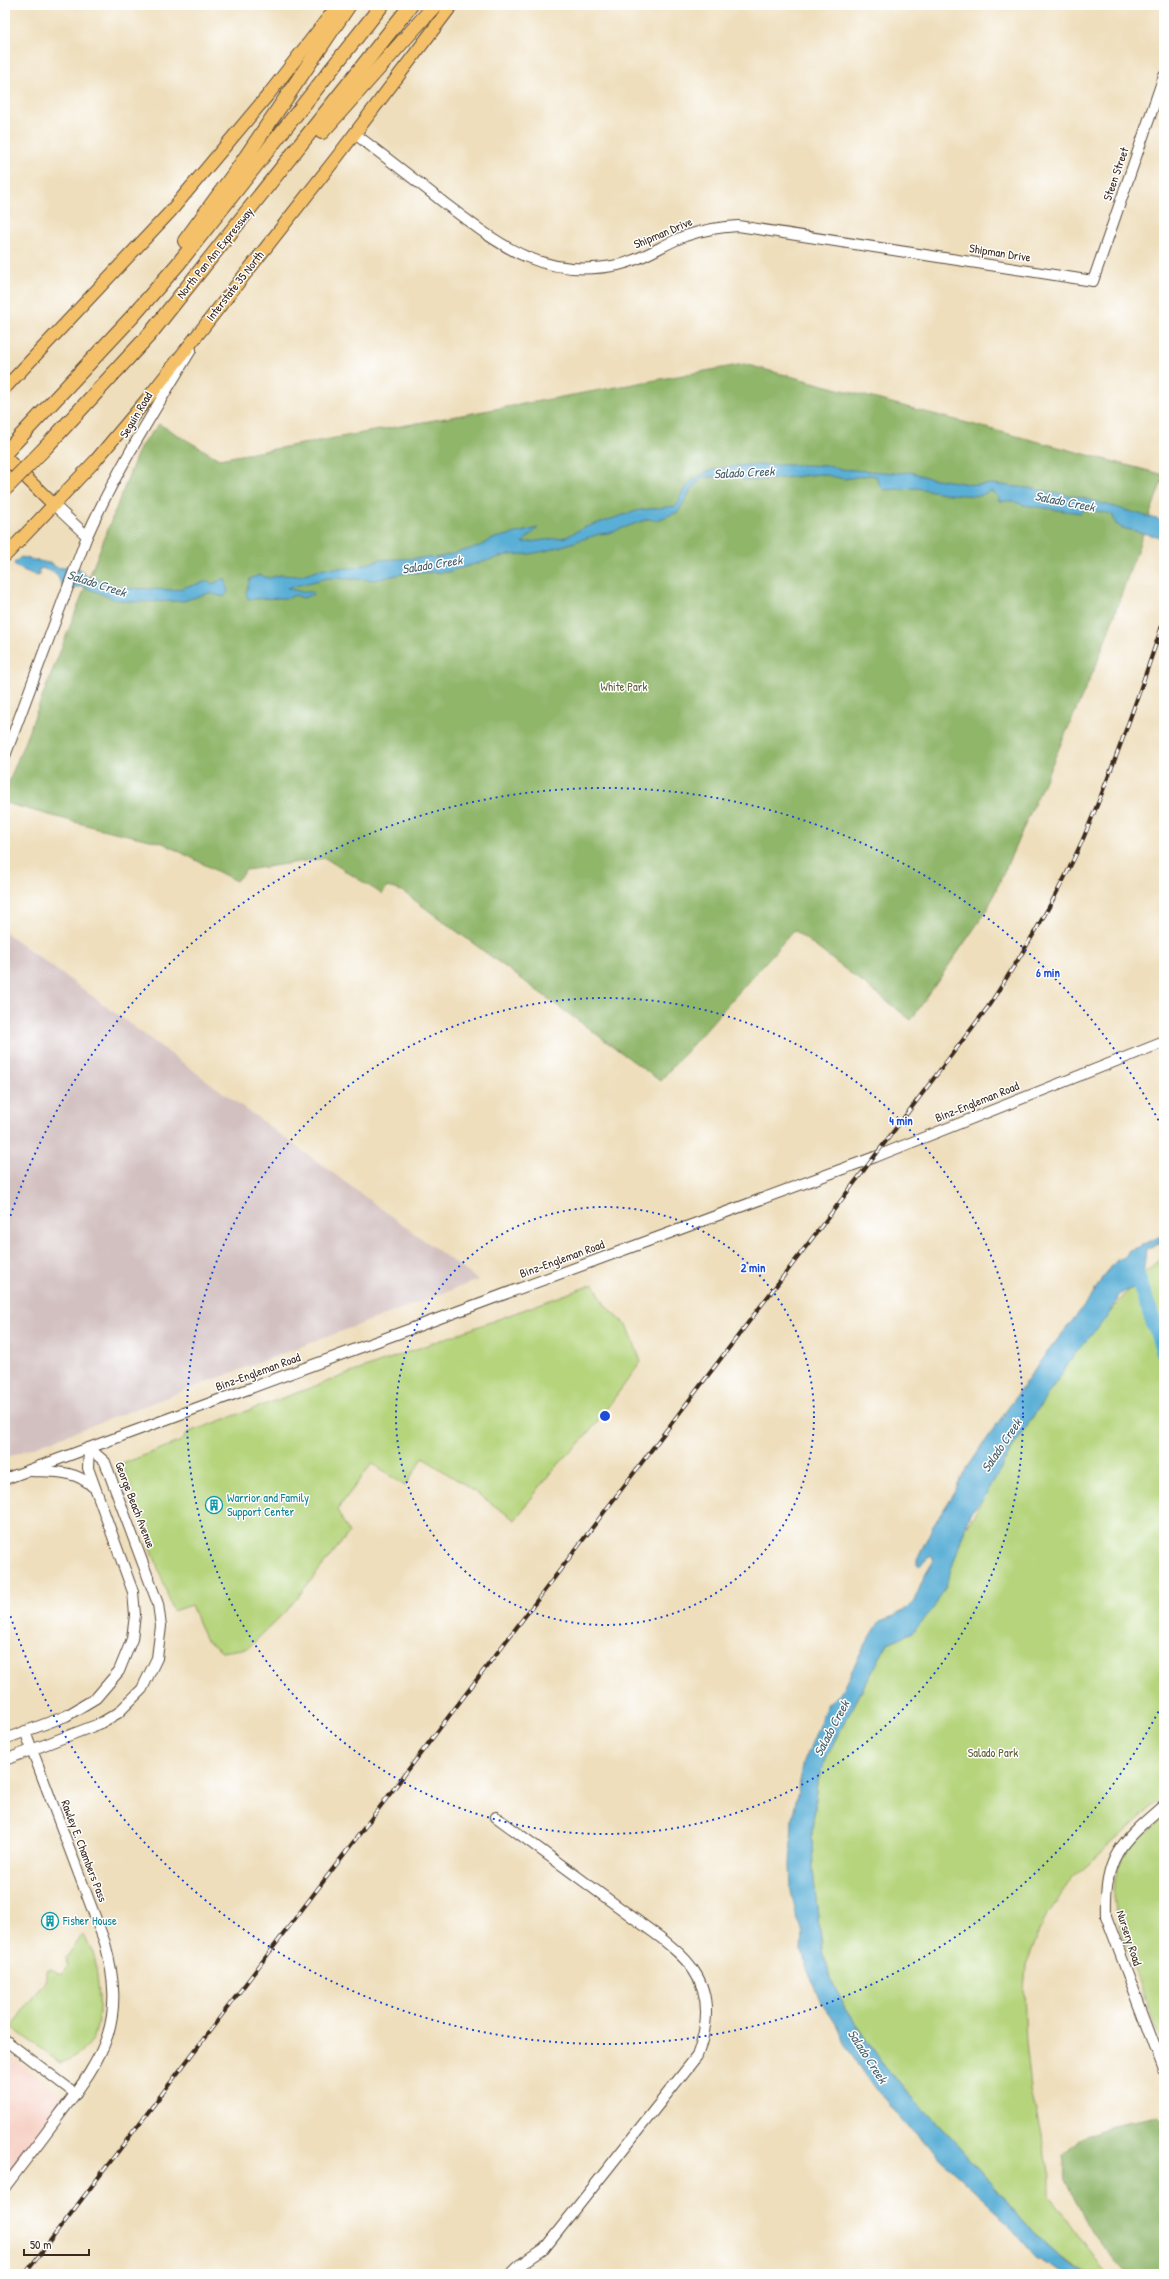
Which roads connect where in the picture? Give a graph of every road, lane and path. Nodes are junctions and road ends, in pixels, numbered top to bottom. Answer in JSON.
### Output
{"nodes":[{"id":1,"x":338,"y":5,"type":"edge"},
{"id":2,"x":349,"y":5,"type":"edge"},
{"id":3,"x":382,"y":5,"type":"edge"},
{"id":4,"x":411,"y":5,"type":"edge"},
{"id":5,"x":435,"y":5,"type":"edge"},
{"id":6,"x":452,"y":5,"type":"edge"},
{"id":7,"x":1164,"y":76,"type":"edge"},
{"id":8,"x":354,"y":134,"type":"junction"},
{"id":9,"x":269,"y":187,"type":"junction"},
{"id":10,"x":1093,"y":281,"type":"joint"},
{"id":11,"x":214,"y":312,"type":"junction"},
{"id":12,"x":132,"y":317,"type":"junction"},
{"id":13,"x":5,"y":388,"type":"edge"},
{"id":14,"x":5,"y":453,"type":"edge"},
{"id":15,"x":5,"y":457,"type":"edge"},
{"id":16,"x":5,"y":489,"type":"edge"},
{"id":17,"x":54,"y":505,"type":"junction"},
{"id":18,"x":87,"y":536,"type":"junction"},
{"id":19,"x":5,"y":556,"type":"edge"},
{"id":20,"x":5,"y":756,"type":"edge"},
{"id":21,"x":1164,"y":1042,"type":"edge"},
{"id":22,"x":89,"y":1448,"type":"junction"},
{"id":23,"x":28,"y":1471,"type":"junction"},
{"id":24,"x":5,"y":1479,"type":"edge"},
{"id":25,"x":96,"y":1490,"type":"junction"},
{"id":26,"x":25,"y":1732,"type":"junction"},
{"id":27,"x":5,"y":1739,"type":"edge"},
{"id":28,"x":32,"y":1750,"type":"junction"},
{"id":29,"x":5,"y":1760,"type":"edge"},
{"id":30,"x":1164,"y":1805,"type":"edge"},
{"id":31,"x":496,"y":1817,"type":"dead end"},
{"id":32,"x":5,"y":2040,"type":"edge"},
{"id":33,"x":1164,"y":2070,"type":"edge"},
{"id":34,"x":76,"y":2094,"type":"junction"},
{"id":35,"x":5,"y":2188,"type":"edge"},
{"id":36,"x":511,"y":2274,"type":"edge"}],
"edges":[{"from":1,"to":13,"type":"main road"},
{"from":2,"to":12,"type":"highway"},
{"from":3,"to":12,"type":"highway","name":"North Pan Am Expressway"},
{"from":4,"to":9,"type":"highway","name":"North Pan Am Expressway"},
{"from":5,"to":9,"type":"highway"},
{"from":6,"to":8,"type":"main road","name":"Interstate 35 North"},
{"from":7,"to":10,"type":"street","name":"Steen Street"},
{"from":8,"to":10,"type":"street","name":"Shipman Drive"},
{"from":8,"to":11,"type":"main road","name":"Interstate 35 North"},
{"from":9,"to":16,"type":"highway","name":"North Pan Am Expressway","bridge":true},
{"from":11,"to":17,"type":"main road","name":"Interstate 35 North"},
{"from":11,"to":18,"type":"street","name":"Seguin Road"},
{"from":12,"to":14,"type":"highway","name":"North Pan Am Expressway"},
{"from":15,"to":17,"type":"main road"},
{"from":17,"to":18,"type":"street"},
{"from":17,"to":19,"type":"main road","name":"Interstate 35 North"},
{"from":18,"to":20,"type":"street","name":"Seguin Road"},
{"from":21,"to":22,"type":"street","name":"Binz-Engleman Road"},
{"from":22,"to":23,"type":"street","name":"Binz-Engleman Road"},
{"from":22,"to":25,"type":"street"},
{"from":22,"to":28,"type":"street","name":"George Beach Avenue"},
{"from":23,"to":24,"type":"street","name":"Binz-Engleman Road"},
{"from":23,"to":25,"type":"street"},
{"from":25,"to":26,"type":"street"},
{"from":26,"to":27,"type":"street"},
{"from":26,"to":28,"type":"street","name":"Rawley E. Chambers Pass"},
{"from":28,"to":29,"type":"street","name":"George Beach Avenue"},
{"from":28,"to":34,"type":"street","name":"Rawley E. Chambers Pass"},
{"from":30,"to":33,"type":"street","name":"Nursery Road"},
{"from":31,"to":36,"type":"street"},
{"from":32,"to":34,"type":"street"},
{"from":34,"to":35,"type":"street","name":"Rawley E. Chambers Pass"}]}
